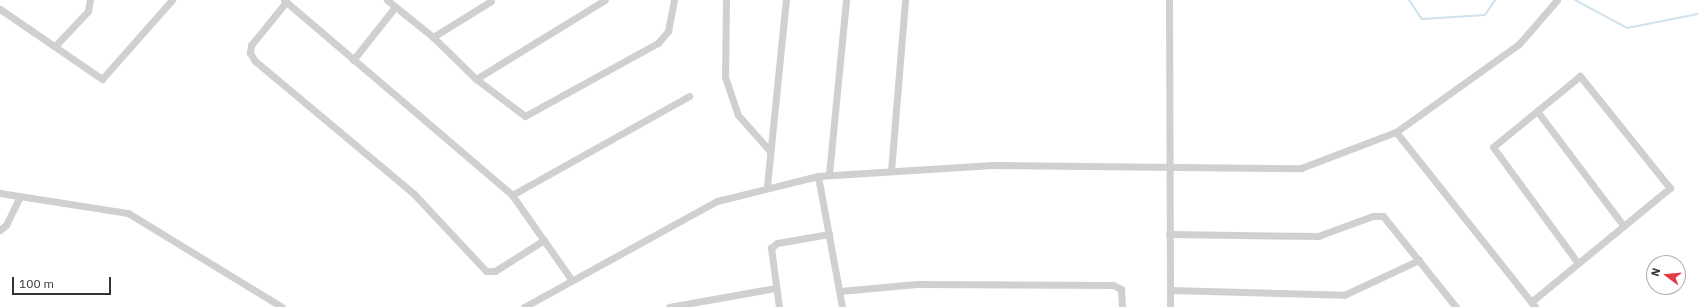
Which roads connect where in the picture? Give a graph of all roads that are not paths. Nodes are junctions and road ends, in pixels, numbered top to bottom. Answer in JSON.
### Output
{"nodes":[{"id":1,"x":90,"y":0,"type":"edge"},
{"id":2,"x":172,"y":0,"type":"edge"},
{"id":3,"x":387,"y":0,"type":"edge"},
{"id":4,"x":491,"y":0,"type":"edge"},
{"id":5,"x":604,"y":0,"type":"edge"},
{"id":6,"x":674,"y":0,"type":"edge"},
{"id":7,"x":726,"y":0,"type":"edge"},
{"id":8,"x":786,"y":0,"type":"edge"},
{"id":9,"x":846,"y":0,"type":"edge"},
{"id":10,"x":905,"y":0,"type":"edge"},
{"id":11,"x":1169,"y":0,"type":"edge"},
{"id":12,"x":1557,"y":0,"type":"edge"},
{"id":13,"x":285,"y":1,"type":"edge"},
{"id":14,"x":395,"y":7,"type":"junction"},
{"id":15,"x":0,"y":9,"type":"edge"},
{"id":16,"x":433,"y":37,"type":"junction"},
{"id":17,"x":56,"y":45,"type":"junction"},
{"id":18,"x":353,"y":60,"type":"junction"},
{"id":19,"x":476,"y":79,"type":"junction"},
{"id":20,"x":689,"y":96,"type":"dead end"},
{"id":21,"x":1537,"y":110,"type":"junction"},
{"id":22,"x":1396,"y":132,"type":"junction"},
{"id":23,"x":769,"y":150,"type":"junction"},
{"id":24,"x":1169,"y":165,"type":"junction"},
{"id":25,"x":892,"y":171,"type":"junction"},
{"id":26,"x":829,"y":174,"type":"junction"},
{"id":27,"x":818,"y":176,"type":"junction"},
{"id":28,"x":768,"y":186,"type":"junction"},
{"id":29,"x":0,"y":193,"type":"edge"},
{"id":30,"x":512,"y":195,"type":"junction"},
{"id":31,"x":20,"y":196,"type":"junction"},
{"id":32,"x":1623,"y":225,"type":"junction"},
{"id":33,"x":0,"y":230,"type":"edge"},
{"id":34,"x":829,"y":234,"type":"junction"},
{"id":35,"x":1169,"y":234,"type":"junction"},
{"id":36,"x":544,"y":240,"type":"junction"},
{"id":37,"x":1419,"y":260,"type":"junction"},
{"id":38,"x":1578,"y":263,"type":"junction"},
{"id":39,"x":571,"y":279,"type":"junction"},
{"id":40,"x":776,"y":288,"type":"junction"},
{"id":41,"x":1170,"y":290,"type":"junction"},
{"id":42,"x":840,"y":291,"type":"junction"},
{"id":43,"x":1533,"y":304,"type":"edge"},
{"id":44,"x":282,"y":307,"type":"edge"},
{"id":45,"x":524,"y":307,"type":"edge"},
{"id":46,"x":669,"y":307,"type":"edge"},
{"id":47,"x":779,"y":307,"type":"edge"},
{"id":48,"x":842,"y":307,"type":"edge"},
{"id":49,"x":1122,"y":307,"type":"edge"},
{"id":50,"x":1170,"y":307,"type":"edge"},
{"id":51,"x":1456,"y":307,"type":"edge"}],
"edges":[{"from":1,"to":17,"type":"street"},
{"from":2,"to":17,"type":"street"},
{"from":3,"to":14,"type":"street"},
{"from":4,"to":16,"type":"street"},
{"from":5,"to":19,"type":"street"},
{"from":6,"to":19,"type":"street"},
{"from":7,"to":23,"type":"street"},
{"from":8,"to":23,"type":"street"},
{"from":9,"to":26,"type":"street"},
{"from":10,"to":25,"type":"street"},
{"from":11,"to":24,"type":"street"},
{"from":12,"to":22,"type":"street"},
{"from":13,"to":18,"type":"street"},
{"from":13,"to":36,"type":"street"},
{"from":14,"to":16,"type":"street"},
{"from":14,"to":18,"type":"street"},
{"from":15,"to":17,"type":"street"},
{"from":16,"to":19,"type":"street"},
{"from":18,"to":30,"type":"street"},
{"from":20,"to":30,"type":"street"},
{"from":21,"to":32,"type":"street"},
{"from":21,"to":32,"type":"street"},
{"from":21,"to":38,"type":"street"},
{"from":22,"to":24,"type":"street"},
{"from":22,"to":43,"type":"street"},
{"from":23,"to":28,"type":"street"},
{"from":24,"to":25,"type":"street"},
{"from":24,"to":35,"type":"street"},
{"from":25,"to":26,"type":"street"},
{"from":26,"to":27,"type":"street"},
{"from":27,"to":28,"type":"street"},
{"from":27,"to":34,"type":"street"},
{"from":28,"to":39,"type":"street"},
{"from":29,"to":31,"type":"street"},
{"from":30,"to":36,"type":"street"},
{"from":31,"to":33,"type":"street"},
{"from":31,"to":44,"type":"street"},
{"from":32,"to":38,"type":"street"},
{"from":34,"to":40,"type":"street"},
{"from":34,"to":42,"type":"street"},
{"from":35,"to":37,"type":"street"},
{"from":35,"to":41,"type":"street"},
{"from":36,"to":39,"type":"street"},
{"from":37,"to":41,"type":"street"},
{"from":37,"to":51,"type":"street"},
{"from":38,"to":43,"type":"street"},
{"from":39,"to":45,"type":"street"},
{"from":40,"to":46,"type":"street"},
{"from":40,"to":47,"type":"street"},
{"from":41,"to":50,"type":"street"},
{"from":42,"to":48,"type":"street"},
{"from":42,"to":49,"type":"street"}]}
